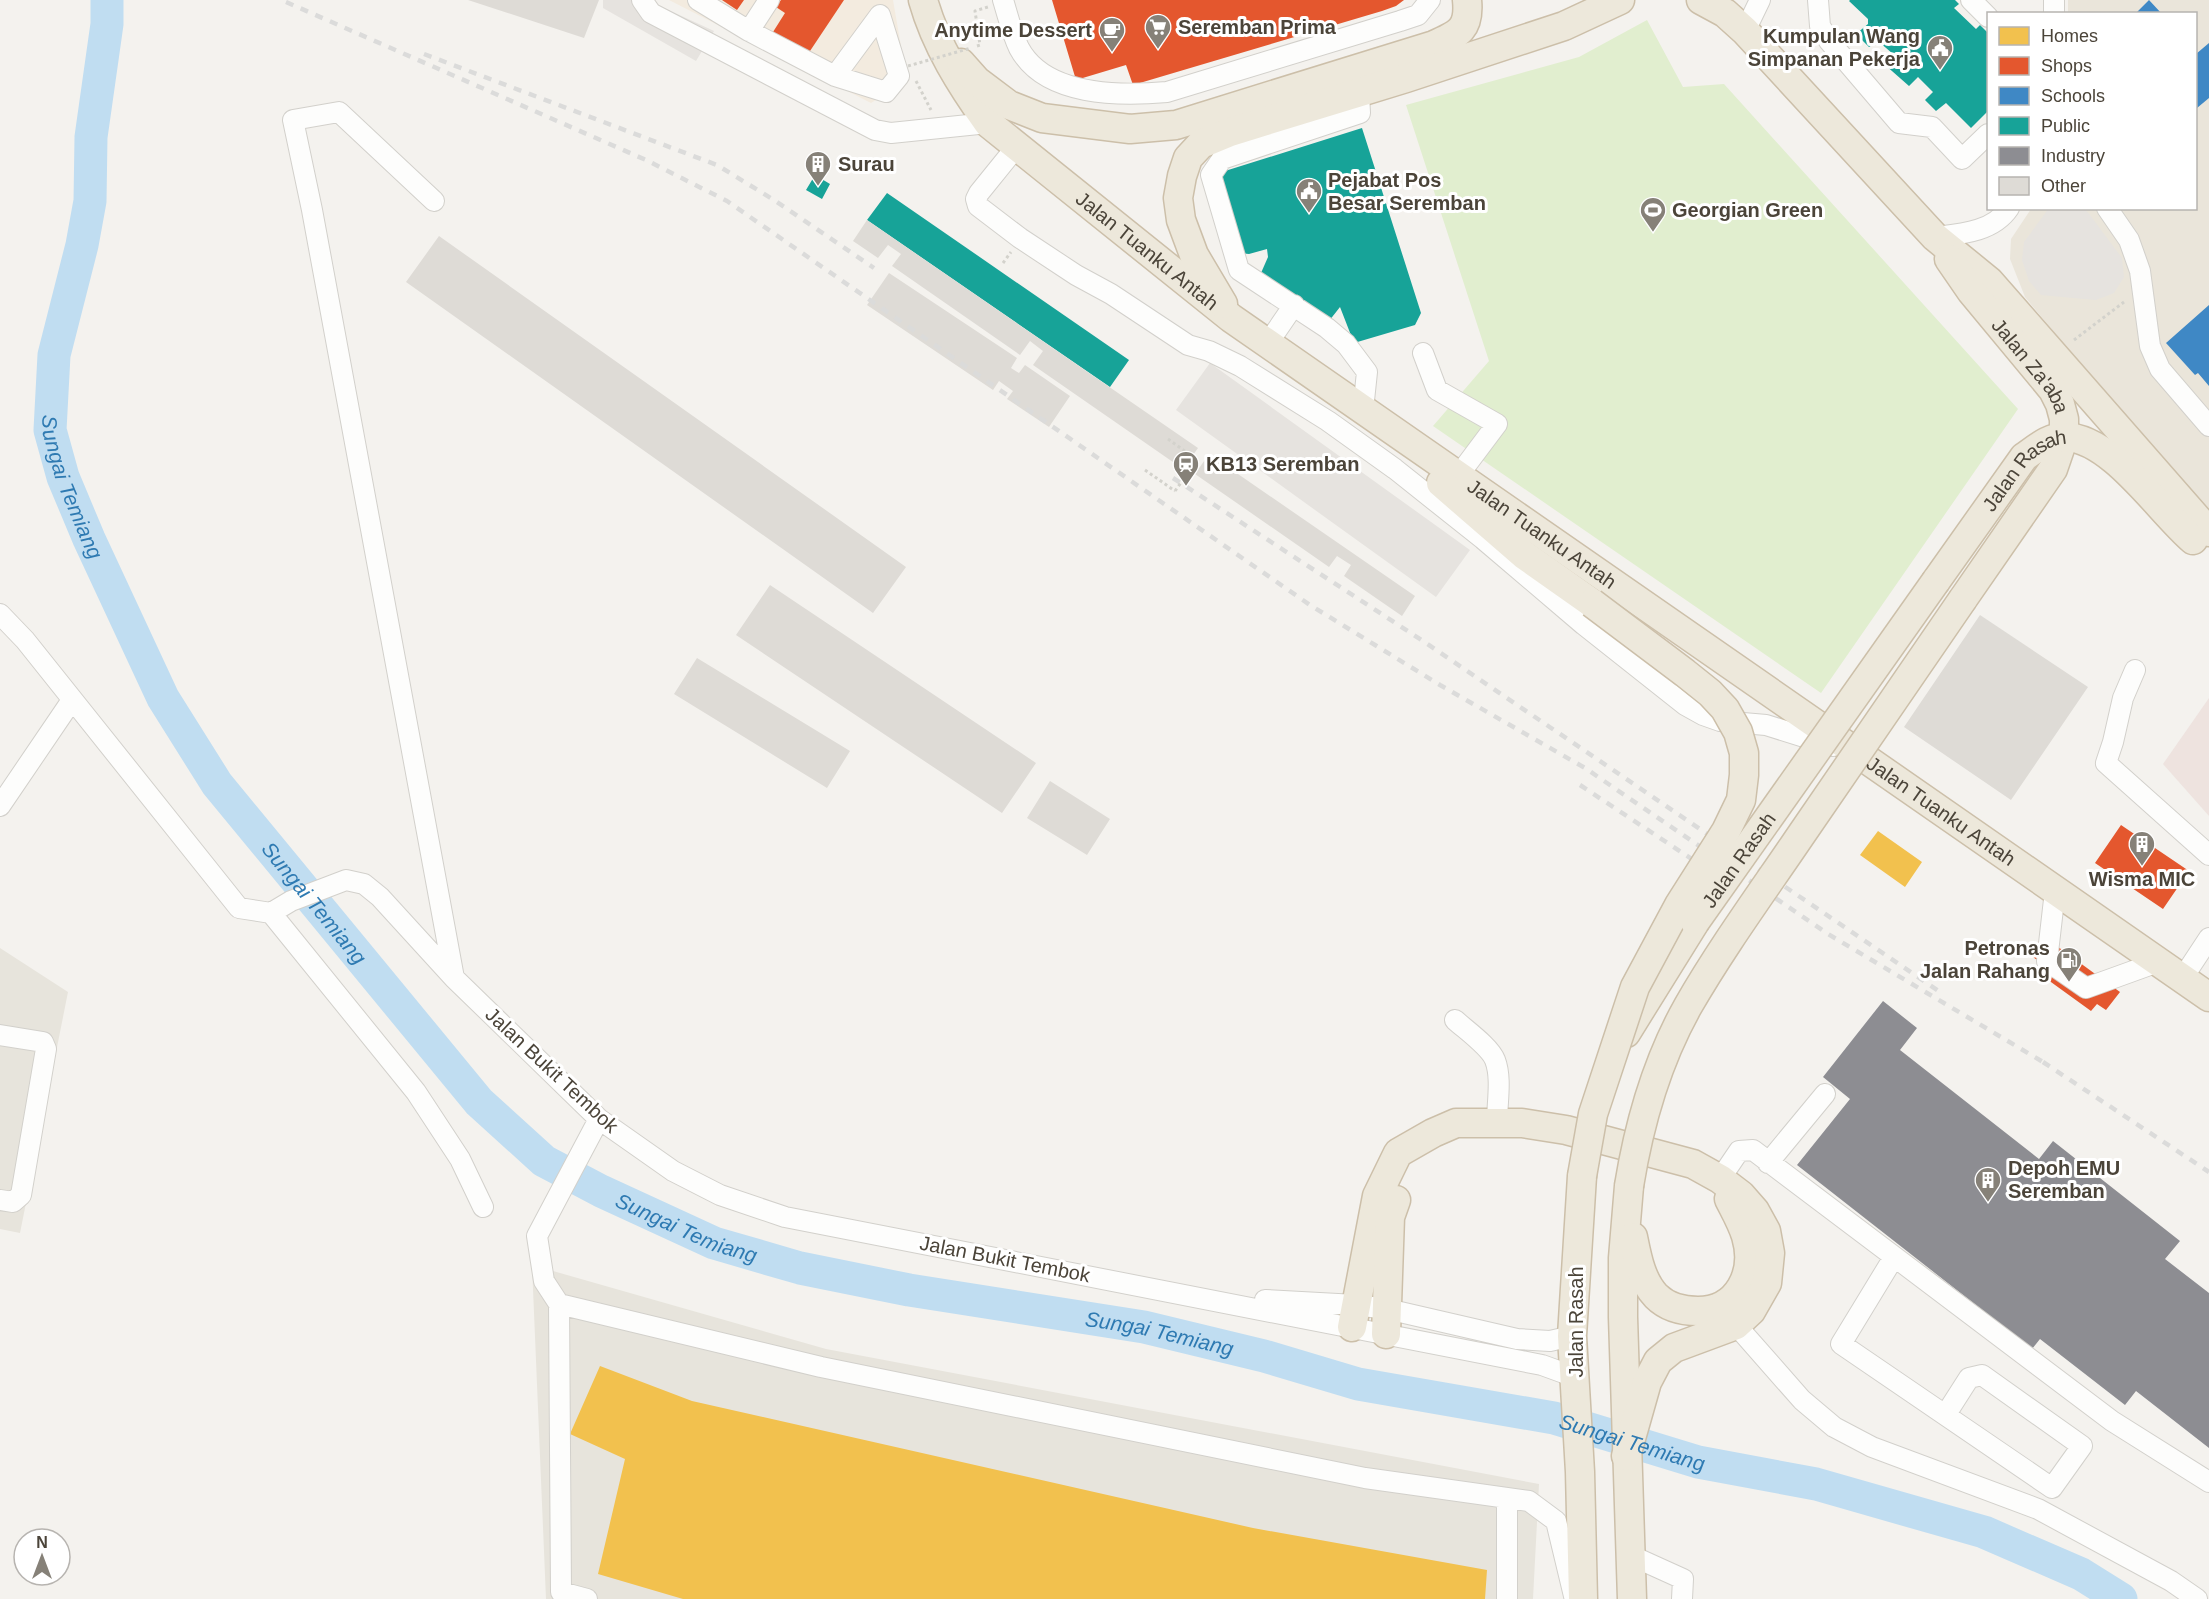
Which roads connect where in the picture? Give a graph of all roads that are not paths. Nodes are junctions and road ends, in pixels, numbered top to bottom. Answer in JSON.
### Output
{"nodes":[{"id":1,"x":642,"y":0,"type":"edge"},
{"id":2,"x":698,"y":0,"type":"edge"},
{"id":3,"x":769,"y":0,"type":"edge"},
{"id":4,"x":1430,"y":0,"type":"edge"},
{"id":5,"x":1467,"y":0,"type":"edge"},
{"id":6,"x":1620,"y":0,"type":"edge"},
{"id":7,"x":1701,"y":0,"type":"edge"},
{"id":8,"x":1760,"y":0,"type":"edge"},
{"id":9,"x":1818,"y":0,"type":"edge"},
{"id":10,"x":1971,"y":0,"type":"edge"},
{"id":11,"x":1004,"y":1,"type":"edge"},
{"id":12,"x":926,"y":9,"type":"edge"},
{"id":13,"x":1987,"y":15,"type":"edge"},
{"id":14,"x":749,"y":31,"type":"junction"},
{"id":15,"x":1745,"y":31,"type":"junction"},
{"id":16,"x":835,"y":76,"type":"dead end"},
{"id":17,"x":1359,"y":93,"type":"junction"},
{"id":18,"x":988,"y":123,"type":"junction"},
{"id":19,"x":1987,"y":136,"type":"edge"},
{"id":20,"x":1017,"y":146,"type":"junction"},
{"id":21,"x":434,"y":201,"type":"dead end"},
{"id":22,"x":2007,"y":210,"type":"edge"},
{"id":23,"x":2108,"y":210,"type":"edge"},
{"id":24,"x":1935,"y":237,"type":"junction"},
{"id":25,"x":1294,"y":305,"type":"junction"},
{"id":26,"x":1231,"y":318,"type":"junction"},
{"id":27,"x":1269,"y":343,"type":"junction"},
{"id":28,"x":1423,"y":352,"type":"dead end"},
{"id":29,"x":1370,"y":415,"type":"junction"},
{"id":30,"x":2209,"y":426,"type":"edge"},
{"id":31,"x":2064,"y":437,"type":"junction"},
{"id":32,"x":1458,"y":476,"type":"junction"},
{"id":33,"x":2209,"y":532,"type":"edge"},
{"id":34,"x":2209,"y":551,"type":"edge"},
{"id":35,"x":0,"y":614,"type":"edge"},
{"id":36,"x":2135,"y":670,"type":"dead end"},
{"id":37,"x":72,"y":700,"type":"junction"},
{"id":38,"x":1874,"y":765,"type":"junction"},
{"id":39,"x":0,"y":806,"type":"edge"},
{"id":40,"x":2209,"y":855,"type":"edge"},
{"id":41,"x":2055,"y":891,"type":"junction"},
{"id":42,"x":271,"y":912,"type":"junction"},
{"id":43,"x":2209,"y":938,"type":"edge"},
{"id":44,"x":2204,"y":959,"type":"edge"},
{"id":45,"x":2158,"y":962,"type":"junction"},
{"id":46,"x":454,"y":978,"type":"junction"},
{"id":47,"x":2182,"y":979,"type":"junction"},
{"id":48,"x":2209,"y":997,"type":"edge"},
{"id":49,"x":1455,"y":1020,"type":"dead end"},
{"id":50,"x":0,"y":1035,"type":"edge"},
{"id":51,"x":1611,"y":1058,"type":"junction"},
{"id":52,"x":1826,"y":1094,"type":"dead end"},
{"id":53,"x":599,"y":1119,"type":"junction"},
{"id":54,"x":1497,"y":1122,"type":"junction"},
{"id":55,"x":1433,"y":1133,"type":"junction"},
{"id":56,"x":1768,"y":1163,"type":"junction"},
{"id":57,"x":1720,"y":1179,"type":"junction"},
{"id":58,"x":1628,"y":1196,"type":"junction"},
{"id":59,"x":0,"y":1200,"type":"edge"},
{"id":60,"x":483,"y":1207,"type":"dead end"},
{"id":61,"x":1894,"y":1257,"type":"junction"},
{"id":62,"x":559,"y":1304,"type":"junction"},
{"id":63,"x":1354,"y":1316,"type":"junction"},
{"id":64,"x":1386,"y":1322,"type":"junction"},
{"id":65,"x":1736,"y":1325,"type":"junction"},
{"id":66,"x":1572,"y":1336,"type":"junction"},
{"id":67,"x":1576,"y":1389,"type":"junction"},
{"id":68,"x":1632,"y":1412,"type":"junction"},
{"id":69,"x":1946,"y":1414,"type":"junction"},
{"id":70,"x":2209,"y":1482,"type":"edge"},
{"id":71,"x":1507,"y":1498,"type":"junction"},
{"id":72,"x":1630,"y":1555,"type":"junction"},
{"id":73,"x":587,"y":1599,"type":"edge"},
{"id":74,"x":1508,"y":1599,"type":"edge"},
{"id":75,"x":1575,"y":1599,"type":"edge"},
{"id":76,"x":1582,"y":1599,"type":"edge"},
{"id":77,"x":1632,"y":1599,"type":"edge"},
{"id":78,"x":1682,"y":1599,"type":"edge"},
{"id":79,"x":2197,"y":1599,"type":"edge"}],
"edges":[{"from":1,"to":18,"type":"street"},
{"from":2,"to":14,"type":"street"},
{"from":3,"to":14,"type":"street"},
{"from":4,"to":11,"type":"street"},
{"from":5,"to":12,"type":"highway"},
{"from":6,"to":17,"type":"highway"},
{"from":7,"to":15,"type":"highway","name":"Jalan Za'aba"},
{"from":8,"to":15,"type":"street"},
{"from":9,"to":19,"type":"street"},
{"from":10,"to":13,"type":"street"},
{"from":12,"to":18,"type":"highway","name":"Jalan Tuanku Antah"},
{"from":14,"to":16,"type":"street"},
{"from":15,"to":24,"type":"highway","name":"Jalan Za'aba"},
{"from":17,"to":25,"type":"street"},
{"from":17,"to":26,"type":"highway"},
{"from":18,"to":20,"type":"highway","name":"Jalan Tuanku Antah"},
{"from":20,"to":26,"type":"highway","name":"Jalan Tuanku Antah"},
{"from":20,"to":38,"type":"street"},
{"from":21,"to":46,"type":"street"},
{"from":22,"to":24,"type":"street"},
{"from":23,"to":30,"type":"street"},
{"from":24,"to":31,"type":"highway","name":"Jalan Za'aba"},
{"from":24,"to":33,"type":"highway","name":"Jalan Za'aba"},
{"from":25,"to":27,"type":"street"},
{"from":25,"to":29,"type":"street"},
{"from":26,"to":27,"type":"highway","name":"Jalan Tuanku Antah"},
{"from":27,"to":29,"type":"highway","name":"Jalan Tuanku Antah"},
{"from":28,"to":32,"type":"street"},
{"from":29,"to":32,"type":"highway","name":"Jalan Tuanku Antah"},
{"from":29,"to":51,"type":"highway","bridge":true},
{"from":31,"to":34,"type":"highway","name":"Jalan Za'aba"},
{"from":31,"to":51,"type":"highway","name":"Jalan Rasah","bridge":true},
{"from":31,"to":58,"type":"highway","name":"Jalan Rasah","bridge":true},
{"from":32,"to":38,"type":"highway","name":"Jalan Tuanku Antah"},
{"from":35,"to":37,"type":"street"},
{"from":36,"to":40,"type":"street"},
{"from":37,"to":39,"type":"street"},
{"from":37,"to":42,"type":"street"},
{"from":38,"to":41,"type":"highway","name":"Jalan Tuanku Antah"},
{"from":41,"to":45,"type":"highway","name":"Jalan Tuanku Antah"},
{"from":41,"to":45,"type":"street"},
{"from":42,"to":46,"type":"street","name":"Jalan Bukit Tembok"},
{"from":42,"to":60,"type":"street"},
{"from":43,"to":44,"type":"street"},
{"from":44,"to":47,"type":"street"},
{"from":45,"to":47,"type":"highway","name":"Jalan Tuanku Antah"},
{"from":46,"to":53,"type":"street","name":"Jalan Bukit Tembok"},
{"from":47,"to":48,"type":"highway","name":"Jalan Tuanku Antah"},
{"from":49,"to":54,"type":"street"},
{"from":50,"to":59,"type":"street"},
{"from":51,"to":66,"type":"highway","name":"Jalan Rasah","bridge":true},
{"from":52,"to":56,"type":"street"},
{"from":53,"to":62,"type":"street"},
{"from":53,"to":63,"type":"street","name":"Jalan Bukit Tembok"},
{"from":54,"to":55,"type":"highway"},
{"from":54,"to":57,"type":"highway"},
{"from":55,"to":63,"type":"highway"},
{"from":55,"to":64,"type":"highway"},
{"from":56,"to":57,"type":"street"},
{"from":56,"to":61,"type":"street"},
{"from":57,"to":58,"type":"highway"},
{"from":57,"to":65,"type":"highway"},
{"from":58,"to":68,"type":"highway","name":"Jalan Rasah"},
{"from":61,"to":69,"type":"street"},
{"from":61,"to":70,"type":"street"},
{"from":62,"to":71,"type":"street"},
{"from":62,"to":73,"type":"street"},
{"from":63,"to":64,"type":"street","name":"Jalan Bukit Tembok"},
{"from":64,"to":66,"type":"street","name":"Jalan Bukit Tembok"},
{"from":64,"to":67,"type":"street","name":"Jalan Bukit Tembok"},
{"from":65,"to":68,"type":"highway"},
{"from":65,"to":79,"type":"street"},
{"from":66,"to":67,"type":"highway","name":"Jalan Rasah"},
{"from":67,"to":76,"type":"highway","name":"Jalan Rasah"},
{"from":68,"to":72,"type":"highway","name":"Jalan Rasah"},
{"from":69,"to":69,"type":"street"},
{"from":71,"to":74,"type":"street"},
{"from":71,"to":75,"type":"street"},
{"from":72,"to":77,"type":"highway","name":"Jalan Rasah"},
{"from":72,"to":78,"type":"street"}]}
